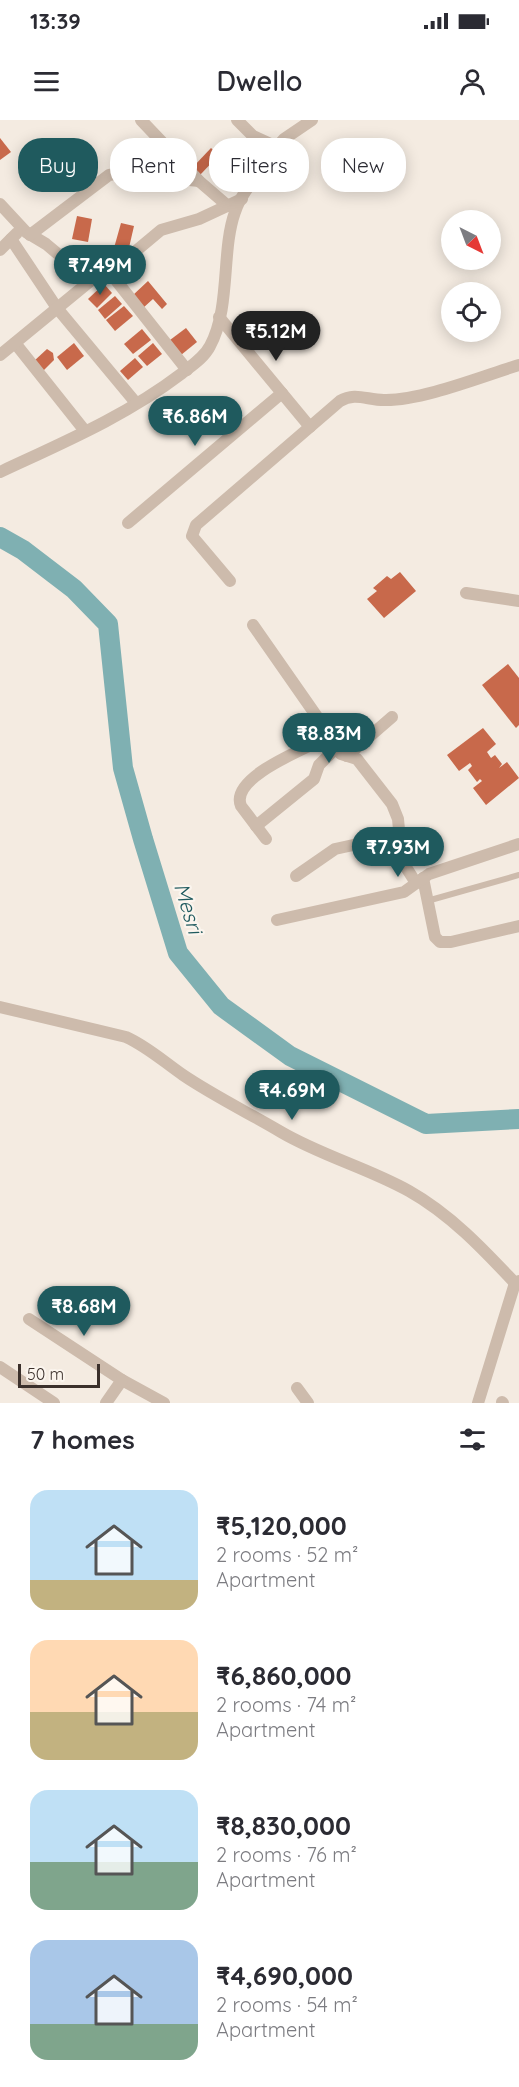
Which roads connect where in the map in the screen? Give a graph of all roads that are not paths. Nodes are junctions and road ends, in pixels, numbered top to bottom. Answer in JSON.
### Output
{"nodes":[{"id":1,"x":141,"y":120,"type":"edge"},
{"id":2,"x":237,"y":120,"type":"edge"},
{"id":3,"x":312,"y":120,"type":"edge"},
{"id":4,"x":258,"y":138,"type":"edge"},
{"id":5,"x":285,"y":138,"type":"edge"},
{"id":6,"x":199,"y":181,"type":"junction"},
{"id":7,"x":247,"y":192,"type":"edge"},
{"id":8,"x":242,"y":199,"type":"junction"},
{"id":9,"x":0,"y":204,"type":"edge"},
{"id":10,"x":228,"y":206,"type":"junction"},
{"id":11,"x":26,"y":232,"type":"junction"},
{"id":12,"x":11,"y":239,"type":"junction"},
{"id":13,"x":0,"y":250,"type":"edge"},
{"id":14,"x":100,"y":273,"type":"junction"},
{"id":15,"x":57,"y":308,"type":"junction"},
{"id":16,"x":219,"y":317,"type":"junction"},
{"id":17,"x":15,"y":343,"type":"junction"},
{"id":18,"x":0,"y":355,"type":"edge"},
{"id":19,"x":519,"y":365,"type":"edge"},
{"id":20,"x":187,"y":370,"type":"junction"},
{"id":21,"x":282,"y":393,"type":"junction"},
{"id":22,"x":136,"y":403,"type":"junction"},
{"id":23,"x":310,"y":427,"type":"junction"},
{"id":24,"x":85,"y":432,"type":"junction"},
{"id":25,"x":0,"y":472,"type":"edge"},
{"id":26,"x":128,"y":523,"type":"dead end"},
{"id":27,"x":230,"y":581,"type":"dead end"},
{"id":28,"x":466,"y":593,"type":"dead end"},
{"id":29,"x":519,"y":601,"type":"edge"},
{"id":30,"x":253,"y":625,"type":"dead end"},
{"id":31,"x":392,"y":717,"type":"dead end"},
{"id":32,"x":327,"y":737,"type":"junction"},
{"id":33,"x":335,"y":749,"type":"junction"},
{"id":34,"x":347,"y":756,"type":"junction"},
{"id":35,"x":256,"y":826,"type":"junction"},
{"id":36,"x":399,"y":835,"type":"junction"},
{"id":37,"x":266,"y":839,"type":"dead end"},
{"id":38,"x":519,"y":844,"type":"edge"},
{"id":39,"x":519,"y":875,"type":"edge"},
{"id":40,"x":296,"y":876,"type":"dead end"},
{"id":41,"x":419,"y":881,"type":"junction"},
{"id":42,"x":427,"y":900,"type":"junction"},
{"id":43,"x":277,"y":920,"type":"dead end"},
{"id":44,"x":519,"y":926,"type":"edge"},
{"id":45,"x":0,"y":1007,"type":"edge"},
{"id":46,"x":517,"y":1282,"type":"edge"},
{"id":47,"x":29,"y":1319,"type":"dead end"},
{"id":48,"x":0,"y":1367,"type":"edge"},
{"id":49,"x":122,"y":1380,"type":"junction"},
{"id":50,"x":297,"y":1388,"type":"dead end"},
{"id":51,"x":54,"y":1403,"type":"edge"},
{"id":52,"x":106,"y":1403,"type":"edge"},
{"id":53,"x":164,"y":1403,"type":"edge"},
{"id":54,"x":308,"y":1403,"type":"edge"},
{"id":55,"x":478,"y":1403,"type":"edge"}],
"edges":[{"from":1,"to":6,"type":"street"},
{"from":2,"to":4,"type":"street"},
{"from":3,"to":5,"type":"street"},
{"from":6,"to":10,"type":"street"},
{"from":6,"to":11,"type":"street"},
{"from":7,"to":8,"type":"street"},
{"from":8,"to":10,"type":"street"},
{"from":8,"to":16,"type":"street"},
{"from":9,"to":11,"type":"street"},
{"from":10,"to":14,"type":"street"},
{"from":11,"to":12,"type":"street"},
{"from":11,"to":14,"type":"street"},
{"from":12,"to":13,"type":"street"},
{"from":12,"to":15,"type":"street"},
{"from":14,"to":15,"type":"street"},
{"from":14,"to":20,"type":"street"},
{"from":15,"to":17,"type":"street"},
{"from":15,"to":22,"type":"street"},
{"from":16,"to":20,"type":"street"},
{"from":16,"to":21,"type":"street"},
{"from":17,"to":18,"type":"street"},
{"from":17,"to":24,"type":"street"},
{"from":19,"to":23,"type":"street"},
{"from":20,"to":22,"type":"street"},
{"from":21,"to":23,"type":"street"},
{"from":21,"to":26,"type":"street"},
{"from":22,"to":24,"type":"street"},
{"from":23,"to":27,"type":"street"},
{"from":24,"to":25,"type":"street"},
{"from":28,"to":29,"type":"street"},
{"from":30,"to":32,"type":"street"},
{"from":31,"to":34,"type":"street"},
{"from":32,"to":33,"type":"street"},
{"from":32,"to":35,"type":"street"},
{"from":33,"to":34,"type":"street"},
{"from":33,"to":35,"type":"street"},
{"from":34,"to":36,"type":"street"},
{"from":35,"to":37,"type":"street"},
{"from":36,"to":40,"type":"street"},
{"from":36,"to":41,"type":"street"},
{"from":38,"to":41,"type":"street"},
{"from":39,"to":42,"type":"lane"},
{"from":41,"to":42,"type":"street"},
{"from":41,"to":43,"type":"street"},
{"from":42,"to":44,"type":"street"},
{"from":45,"to":46,"type":"street"},
{"from":46,"to":55,"type":"street"},
{"from":47,"to":49,"type":"street"},
{"from":48,"to":51,"type":"street"},
{"from":49,"to":52,"type":"street"},
{"from":49,"to":53,"type":"street"},
{"from":50,"to":54,"type":"street"}]}
